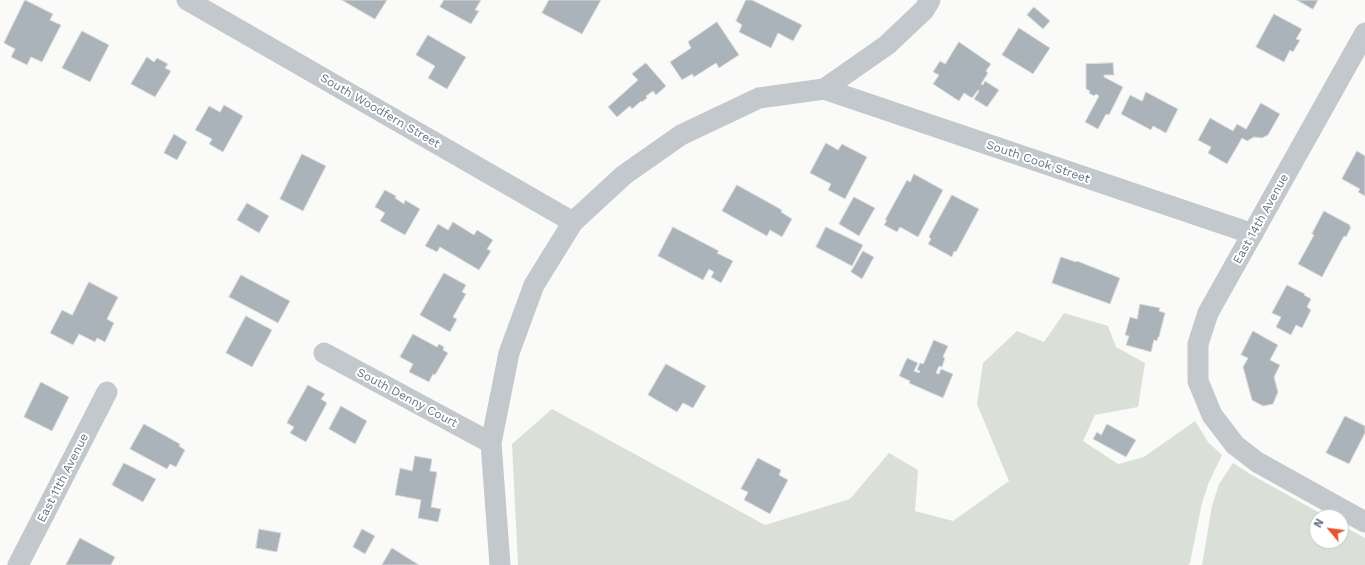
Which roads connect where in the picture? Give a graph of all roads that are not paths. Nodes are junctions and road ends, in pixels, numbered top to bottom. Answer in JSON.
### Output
{"nodes":[{"id":1,"x":187,"y":0,"type":"edge"},
{"id":2,"x":930,"y":0,"type":"edge"},
{"id":3,"x":1365,"y":33,"type":"edge"},
{"id":4,"x":824,"y":89,"type":"junction"},
{"id":5,"x":573,"y":222,"type":"junction"},
{"id":6,"x":1253,"y":234,"type":"junction"},
{"id":7,"x":324,"y":352,"type":"dead end"},
{"id":8,"x":107,"y":392,"type":"dead end"},
{"id":9,"x":491,"y":443,"type":"junction"},
{"id":10,"x":1365,"y":522,"type":"edge"},
{"id":11,"x":18,"y":565,"type":"edge"},
{"id":12,"x":500,"y":565,"type":"edge"}],
"edges":[{"from":1,"to":5,"type":"street","name":"South Woodfern Street"},
{"from":2,"to":4,"type":"street"},
{"from":3,"to":6,"type":"street","name":"East 14th Avenue"},
{"from":4,"to":5,"type":"street"},
{"from":4,"to":6,"type":"street","name":"South Cook Street"},
{"from":5,"to":9,"type":"street"},
{"from":6,"to":10,"type":"street","name":"East 14th Avenue"},
{"from":7,"to":9,"type":"street","name":"South Denny Court"},
{"from":8,"to":11,"type":"street","name":"East 11th Avenue"},
{"from":9,"to":12,"type":"street"}]}
